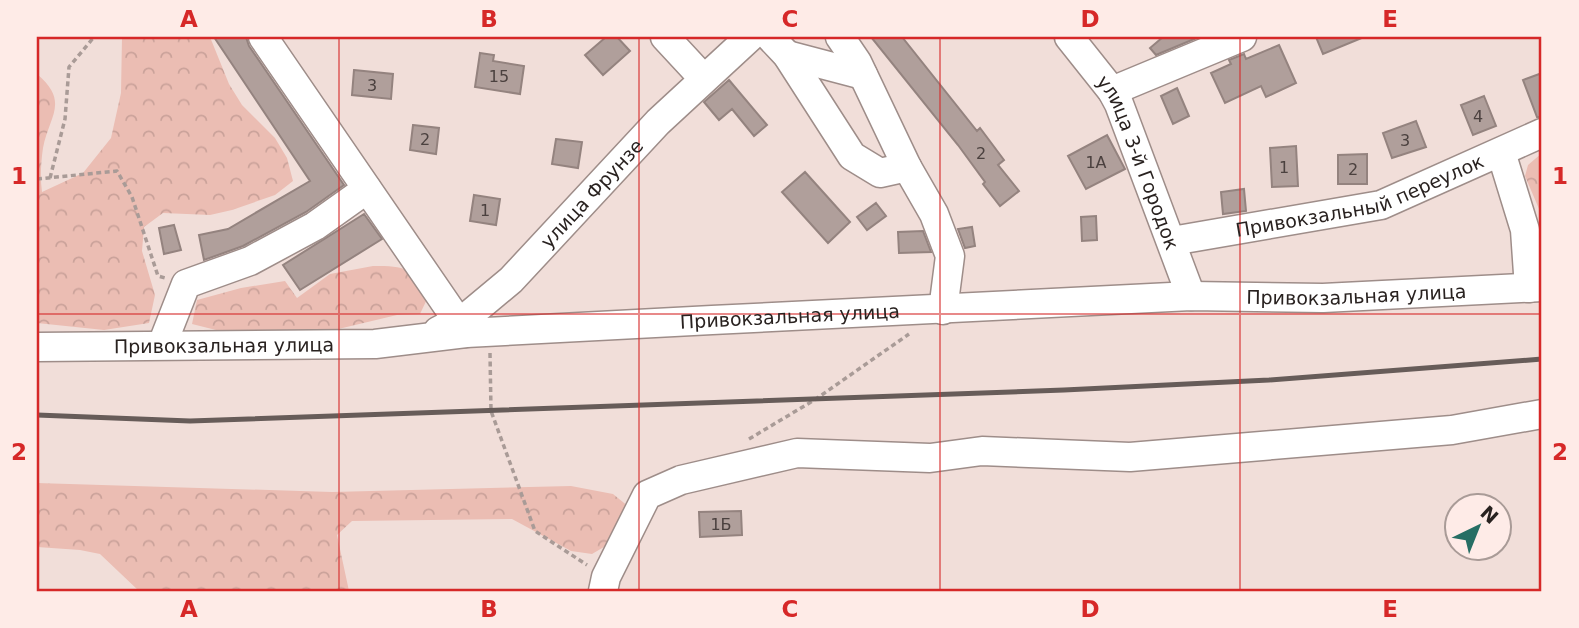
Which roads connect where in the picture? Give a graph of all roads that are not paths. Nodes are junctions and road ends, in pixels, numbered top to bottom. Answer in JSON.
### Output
{"nodes":[{"id":1,"x":262,"y":37,"type":"edge"},
{"id":2,"x":665,"y":37,"type":"edge"},
{"id":3,"x":750,"y":37,"type":"edge"},
{"id":4,"x":840,"y":37,"type":"edge"},
{"id":5,"x":1242,"y":37,"type":"edge"},
{"id":6,"x":1081,"y":41,"type":"edge"},
{"id":7,"x":778,"y":46,"type":"edge"},
{"id":8,"x":863,"y":75,"type":"junction"},
{"id":9,"x":703,"y":78,"type":"junction"},
{"id":10,"x":1112,"y":91,"type":"junction"},
{"id":11,"x":1542,"y":133,"type":"edge"},
{"id":12,"x":1501,"y":152,"type":"junction"},
{"id":13,"x":907,"y":167,"type":"junction"},
{"id":14,"x":367,"y":189,"type":"junction"},
{"id":15,"x":1172,"y":241,"type":"junction"},
{"id":16,"x":1536,"y":287,"type":"edge"},
{"id":17,"x":1191,"y":296,"type":"junction"},
{"id":18,"x":943,"y":310,"type":"junction"},
{"id":19,"x":471,"y":328,"type":"junction"},
{"id":20,"x":162,"y":345,"type":"junction"},
{"id":21,"x":37,"y":347,"type":"edge"},
{"id":22,"x":1542,"y":414,"type":"edge"},
{"id":23,"x":605,"y":584,"type":"edge"}],
"edges":[{"from":1,"to":14,"type":"street"},
{"from":2,"to":9,"type":"street"},
{"from":3,"to":9,"type":"street","name":"улица Фрунзе"},
{"from":4,"to":8,"type":"street"},
{"from":5,"to":10,"type":"street"},
{"from":6,"to":10,"type":"street","name":"улица 3-й Городок"},
{"from":7,"to":8,"type":"street"},
{"from":7,"to":13,"type":"street"},
{"from":8,"to":13,"type":"street"},
{"from":9,"to":19,"type":"street","name":"улица Фрунзе"},
{"from":10,"to":15,"type":"street","name":"улица 3-й Городок"},
{"from":11,"to":12,"type":"street","name":"Привокзальный переулок"},
{"from":12,"to":15,"type":"street","name":"Привокзальный переулок"},
{"from":12,"to":16,"type":"street"},
{"from":13,"to":18,"type":"street"},
{"from":14,"to":19,"type":"street"},
{"from":14,"to":20,"type":"street"},
{"from":15,"to":17,"type":"street","name":"улица 3-й Городок"},
{"from":16,"to":17,"type":"street","name":"Привокзальная улица"},
{"from":17,"to":18,"type":"street","name":"Привокзальная улица"},
{"from":18,"to":19,"type":"street","name":"Привокзальная улица"},
{"from":19,"to":20,"type":"street","name":"Привокзальная улица"},
{"from":20,"to":21,"type":"street","name":"Привокзальная улица"},
{"from":22,"to":23,"type":"street"}]}
